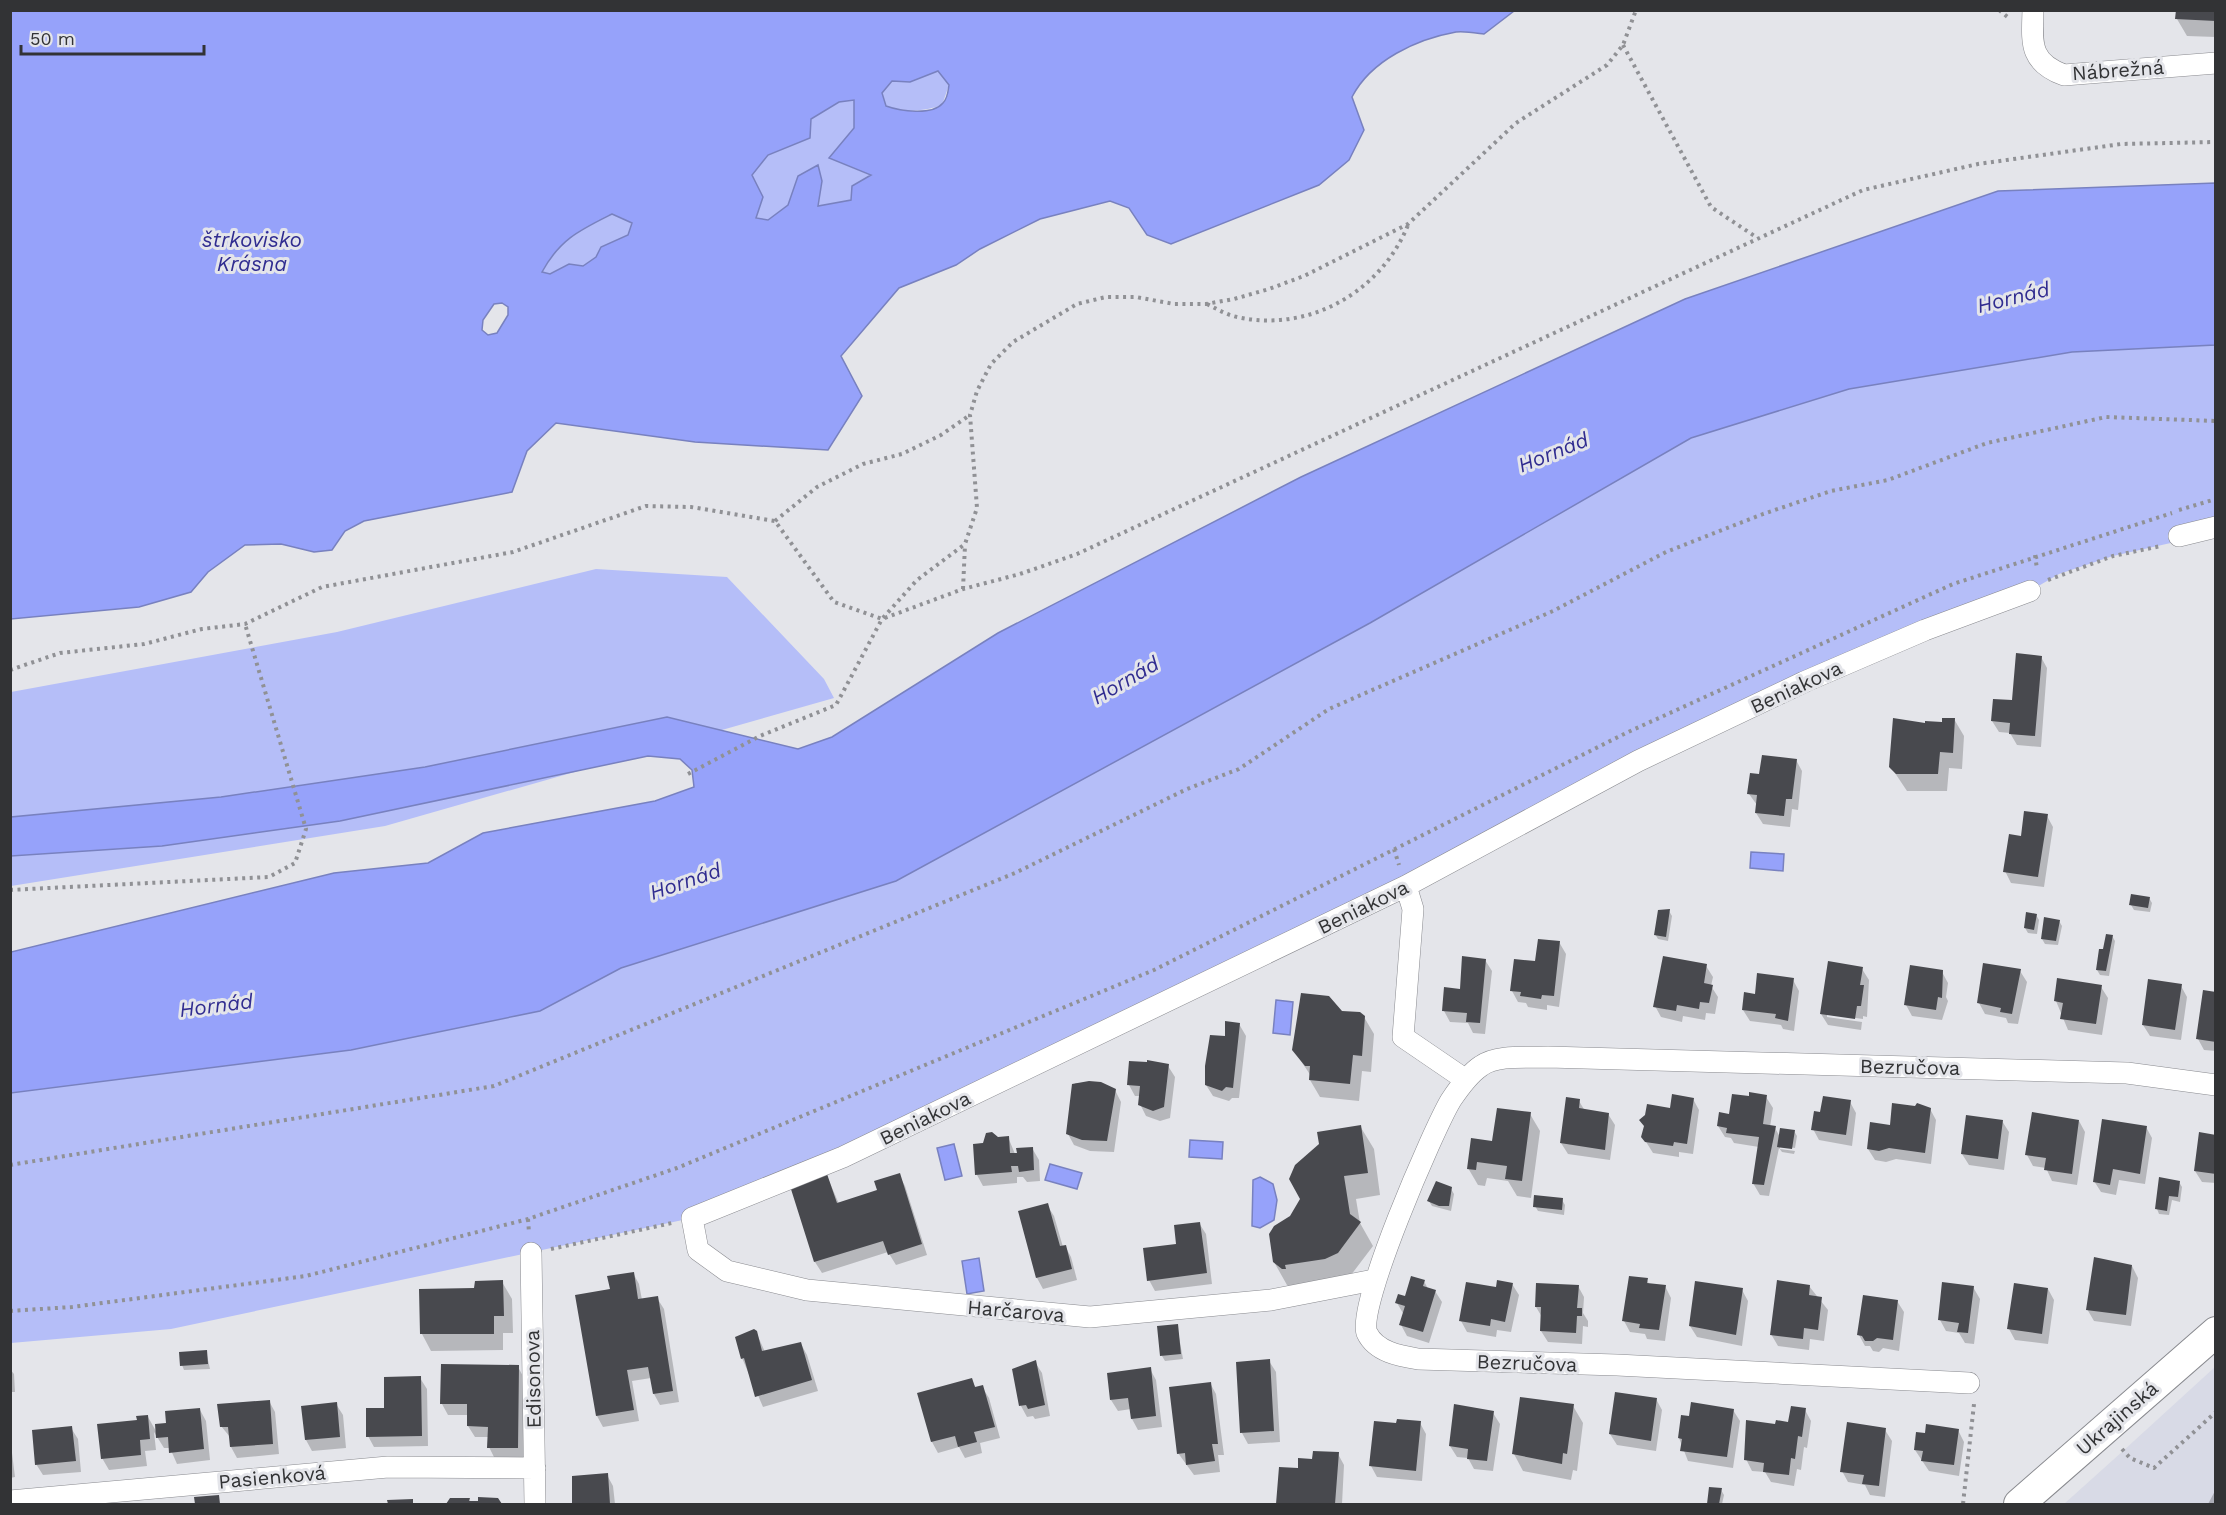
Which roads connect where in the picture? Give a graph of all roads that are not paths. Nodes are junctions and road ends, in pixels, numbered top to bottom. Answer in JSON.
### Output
{"nodes":[{"id":1,"x":2033,"y":10,"type":"edge"},
{"id":2,"x":2216,"y":63,"type":"edge"},
{"id":3,"x":2216,"y":526,"type":"edge"},
{"id":4,"x":2179,"y":536,"type":"road end"},
{"id":5,"x":2035,"y":588,"type":"road end"},
{"id":6,"x":1406,"y":886,"type":"junction"},
{"id":7,"x":1466,"y":1080,"type":"junction"},
{"id":8,"x":2216,"y":1085,"type":"edge"},
{"id":9,"x":692,"y":1218,"type":"joint"},
{"id":10,"x":531,"y":1253,"type":"road end"},
{"id":11,"x":1374,"y":1280,"type":"junction"},
{"id":12,"x":2216,"y":1332,"type":"edge"},
{"id":13,"x":1969,"y":1383,"type":"road end"},
{"id":14,"x":535,"y":1468,"type":"junction"},
{"id":15,"x":10,"y":1501,"type":"edge"},
{"id":16,"x":535,"y":1504,"type":"edge"},
{"id":17,"x":2019,"y":1504,"type":"edge"}],
"edges":[{"from":1,"to":2,"type":"street","name":"Nábrežná"},
{"from":3,"to":4,"type":"street"},
{"from":5,"to":6,"type":"street","name":"Beniakova"},
{"from":6,"to":7,"type":"street"},
{"from":6,"to":9,"type":"street","name":"Beniakova"},
{"from":7,"to":8,"type":"street","name":"Bezručova"},
{"from":7,"to":11,"type":"street","name":"Bezručova"},
{"from":9,"to":11,"type":"street","name":"Harčarova"},
{"from":10,"to":14,"type":"street","name":"Edisonova"},
{"from":11,"to":13,"type":"street","name":"Bezručova"},
{"from":12,"to":17,"type":"main road","name":"Ukrajinská"},
{"from":14,"to":15,"type":"street","name":"Pasienková"},
{"from":14,"to":16,"type":"street","name":"Edisonova"}]}
